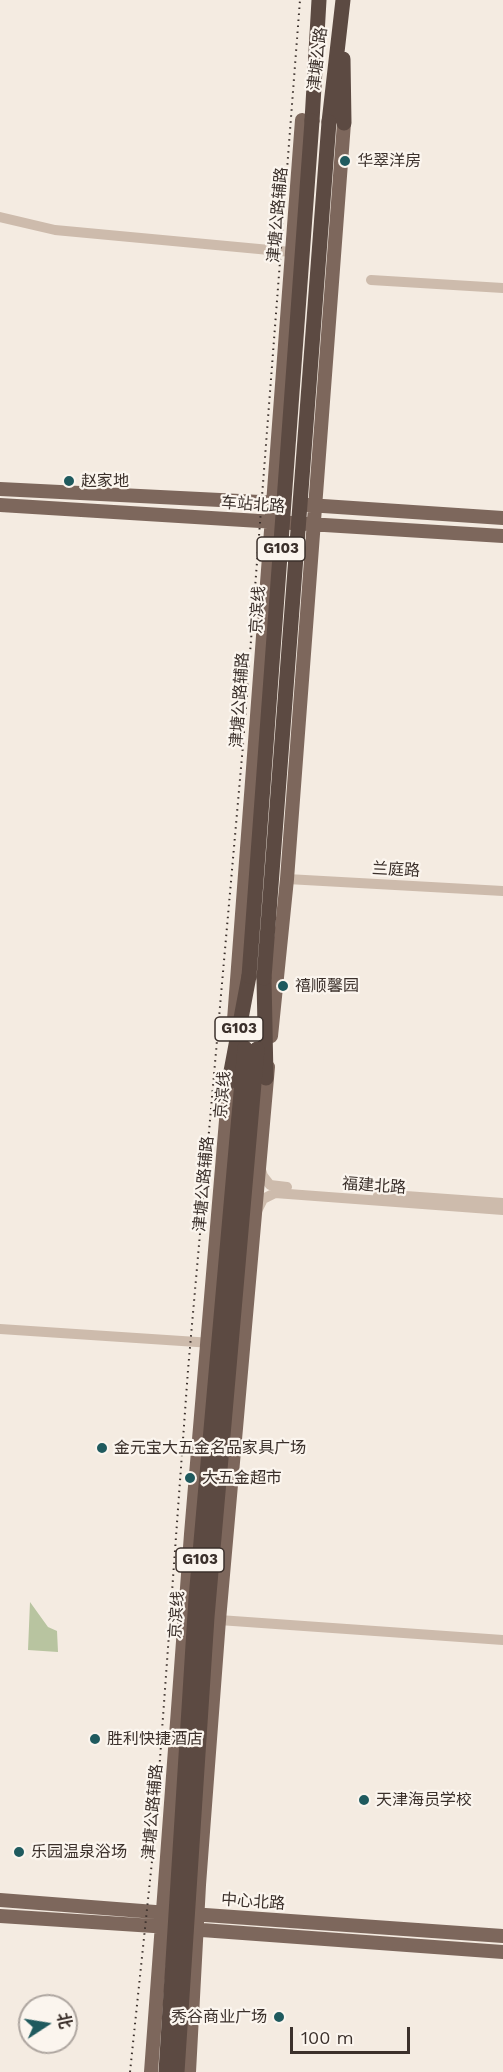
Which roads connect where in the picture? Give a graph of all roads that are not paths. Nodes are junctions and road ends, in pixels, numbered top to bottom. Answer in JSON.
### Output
{"nodes":[{"id":1,"x":319,"y":0,"type":"edge"},
{"id":2,"x":343,"y":0,"type":"edge"},
{"id":3,"x":307,"y":120,"type":"junction"},
{"id":4,"x":336,"y":123,"type":"junction"},
{"id":5,"x":0,"y":217,"type":"edge"},
{"id":6,"x":291,"y":252,"type":"junction"},
{"id":7,"x":371,"y":280,"type":"dead end"},
{"id":8,"x":503,"y":288,"type":"edge"},
{"id":9,"x":0,"y":489,"type":"edge"},
{"id":10,"x":272,"y":503,"type":"junction"},
{"id":11,"x":0,"y":505,"type":"edge"},
{"id":12,"x":315,"y":506,"type":"junction"},
{"id":13,"x":503,"y":518,"type":"edge"},
{"id":14,"x":270,"y":522,"type":"junction"},
{"id":15,"x":314,"y":525,"type":"junction"},
{"id":16,"x":503,"y":536,"type":"edge"},
{"id":17,"x":287,"y":879,"type":"junction"},
{"id":18,"x":503,"y":891,"type":"edge"},
{"id":19,"x":256,"y":977,"type":"junction"},
{"id":20,"x":251,"y":1049,"type":"junction"},
{"id":21,"x":266,"y":1078,"type":"junction"},
{"id":22,"x":229,"y":1082,"type":"junction"},
{"id":23,"x":259,"y":1160,"type":"junction"},
{"id":24,"x":503,"y":1203,"type":"edge"},
{"id":25,"x":503,"y":1210,"type":"edge"},
{"id":26,"x":254,"y":1216,"type":"junction"},
{"id":27,"x":0,"y":1329,"type":"edge"},
{"id":28,"x":207,"y":1343,"type":"junction"},
{"id":29,"x":243,"y":1346,"type":"junction"},
{"id":30,"x":219,"y":1620,"type":"junction"},
{"id":31,"x":503,"y":1640,"type":"edge"},
{"id":32,"x":164,"y":1884,"type":"junction"},
{"id":33,"x":199,"y":1885,"type":"junction"},
{"id":34,"x":0,"y":1900,"type":"edge"},
{"id":35,"x":183,"y":1913,"type":"junction"},
{"id":36,"x":197,"y":1914,"type":"junction"},
{"id":37,"x":0,"y":1916,"type":"edge"},
{"id":38,"x":229,"y":1917,"type":"junction"},
{"id":39,"x":133,"y":1918,"type":"junction"},
{"id":40,"x":161,"y":1920,"type":"junction"},
{"id":41,"x":196,"y":1929,"type":"junction"},
{"id":42,"x":503,"y":1936,"type":"edge"},
{"id":43,"x":503,"y":1952,"type":"edge"},
{"id":44,"x":151,"y":2072,"type":"edge"},
{"id":45,"x":166,"y":2072,"type":"edge"},
{"id":46,"x":177,"y":2072,"type":"edge"},
{"id":47,"x":189,"y":2072,"type":"edge"}],
"edges":[{"from":1,"to":3,"type":"highway","name":"津塘公路","number":"G103"},
{"from":2,"to":4,"type":"highway","name":"津塘公路","number":"G103"},
{"from":3,"to":6,"type":"main road","name":"津塘公路辅路","number":"G103"},
{"from":3,"to":19,"type":"highway","name":"京滨线","number":"G103","bridge":true},
{"from":4,"to":12,"type":"main road"},
{"from":4,"to":19,"type":"highway","name":"京滨线","number":"G103","bridge":true},
{"from":5,"to":6,"type":"street"},
{"from":6,"to":10,"type":"main road","name":"津塘公路辅路","number":"G103"},
{"from":7,"to":8,"type":"street"},
{"from":9,"to":10,"type":"main road","name":"车站北路"},
{"from":10,"to":12,"type":"main road","name":"车站北路"},
{"from":10,"to":14,"type":"main road","name":"津塘公路辅路","number":"G103"},
{"from":11,"to":14,"type":"main road","name":"车站北路"},
{"from":12,"to":13,"type":"main road","name":"车站北路"},
{"from":12,"to":15,"type":"main road"},
{"from":14,"to":15,"type":"main road","name":"车站北路"},
{"from":14,"to":22,"type":"main road","name":"津塘公路辅路","number":"G103"},
{"from":15,"to":16,"type":"main road","name":"车站北路"},
{"from":15,"to":17,"type":"main road"},
{"from":17,"to":18,"type":"street","name":"兰庭路"},
{"from":17,"to":21,"type":"main road"},
{"from":19,"to":20,"type":"highway","name":"京滨线","number":"G103"},
{"from":19,"to":21,"type":"highway"},
{"from":19,"to":22,"type":"highway","number":"G103"},
{"from":20,"to":45,"type":"highway","name":"京滨线","number":"G103","bridge":true},
{"from":20,"to":46,"type":"highway","name":"京滨线","number":"G103","bridge":true},
{"from":21,"to":23,"type":"main road"},
{"from":22,"to":28,"type":"main road","name":"津塘公路辅路","number":"G103"},
{"from":23,"to":24,"type":"street","name":"福建北路"},
{"from":23,"to":26,"type":"main road"},
{"from":25,"to":26,"type":"street","name":"福建北路"},
{"from":26,"to":29,"type":"main road"},
{"from":27,"to":28,"type":"street"},
{"from":28,"to":29,"type":"street"},
{"from":28,"to":32,"type":"main road","name":"津塘公路辅路","number":"G103"},
{"from":29,"to":30,"type":"main road"},
{"from":30,"to":31,"type":"street"},
{"from":30,"to":33,"type":"main road"},
{"from":32,"to":39,"type":"main road"},
{"from":32,"to":40,"type":"main road","name":"津塘公路辅路","number":"G103"},
{"from":33,"to":35,"type":"main road"},
{"from":33,"to":36,"type":"main road"},
{"from":33,"to":38,"type":"main road"},
{"from":34,"to":39,"type":"main road","name":"中心北路"},
{"from":35,"to":36,"type":"main road","name":"中心北路"},
{"from":35,"to":40,"type":"main road","name":"中心北路"},
{"from":36,"to":38,"type":"main road","name":"中心北路"},
{"from":36,"to":41,"type":"main road"},
{"from":37,"to":39,"type":"main road","name":"中心北路"},
{"from":38,"to":42,"type":"main road","name":"中心北路"},
{"from":39,"to":40,"type":"main road","name":"中心北路"},
{"from":40,"to":41,"type":"main road","name":"中心北路"},
{"from":40,"to":44,"type":"main road","name":"津塘公路辅路","number":"G103"},
{"from":41,"to":43,"type":"main road","name":"中心北路"},
{"from":41,"to":47,"type":"main road"}]}
